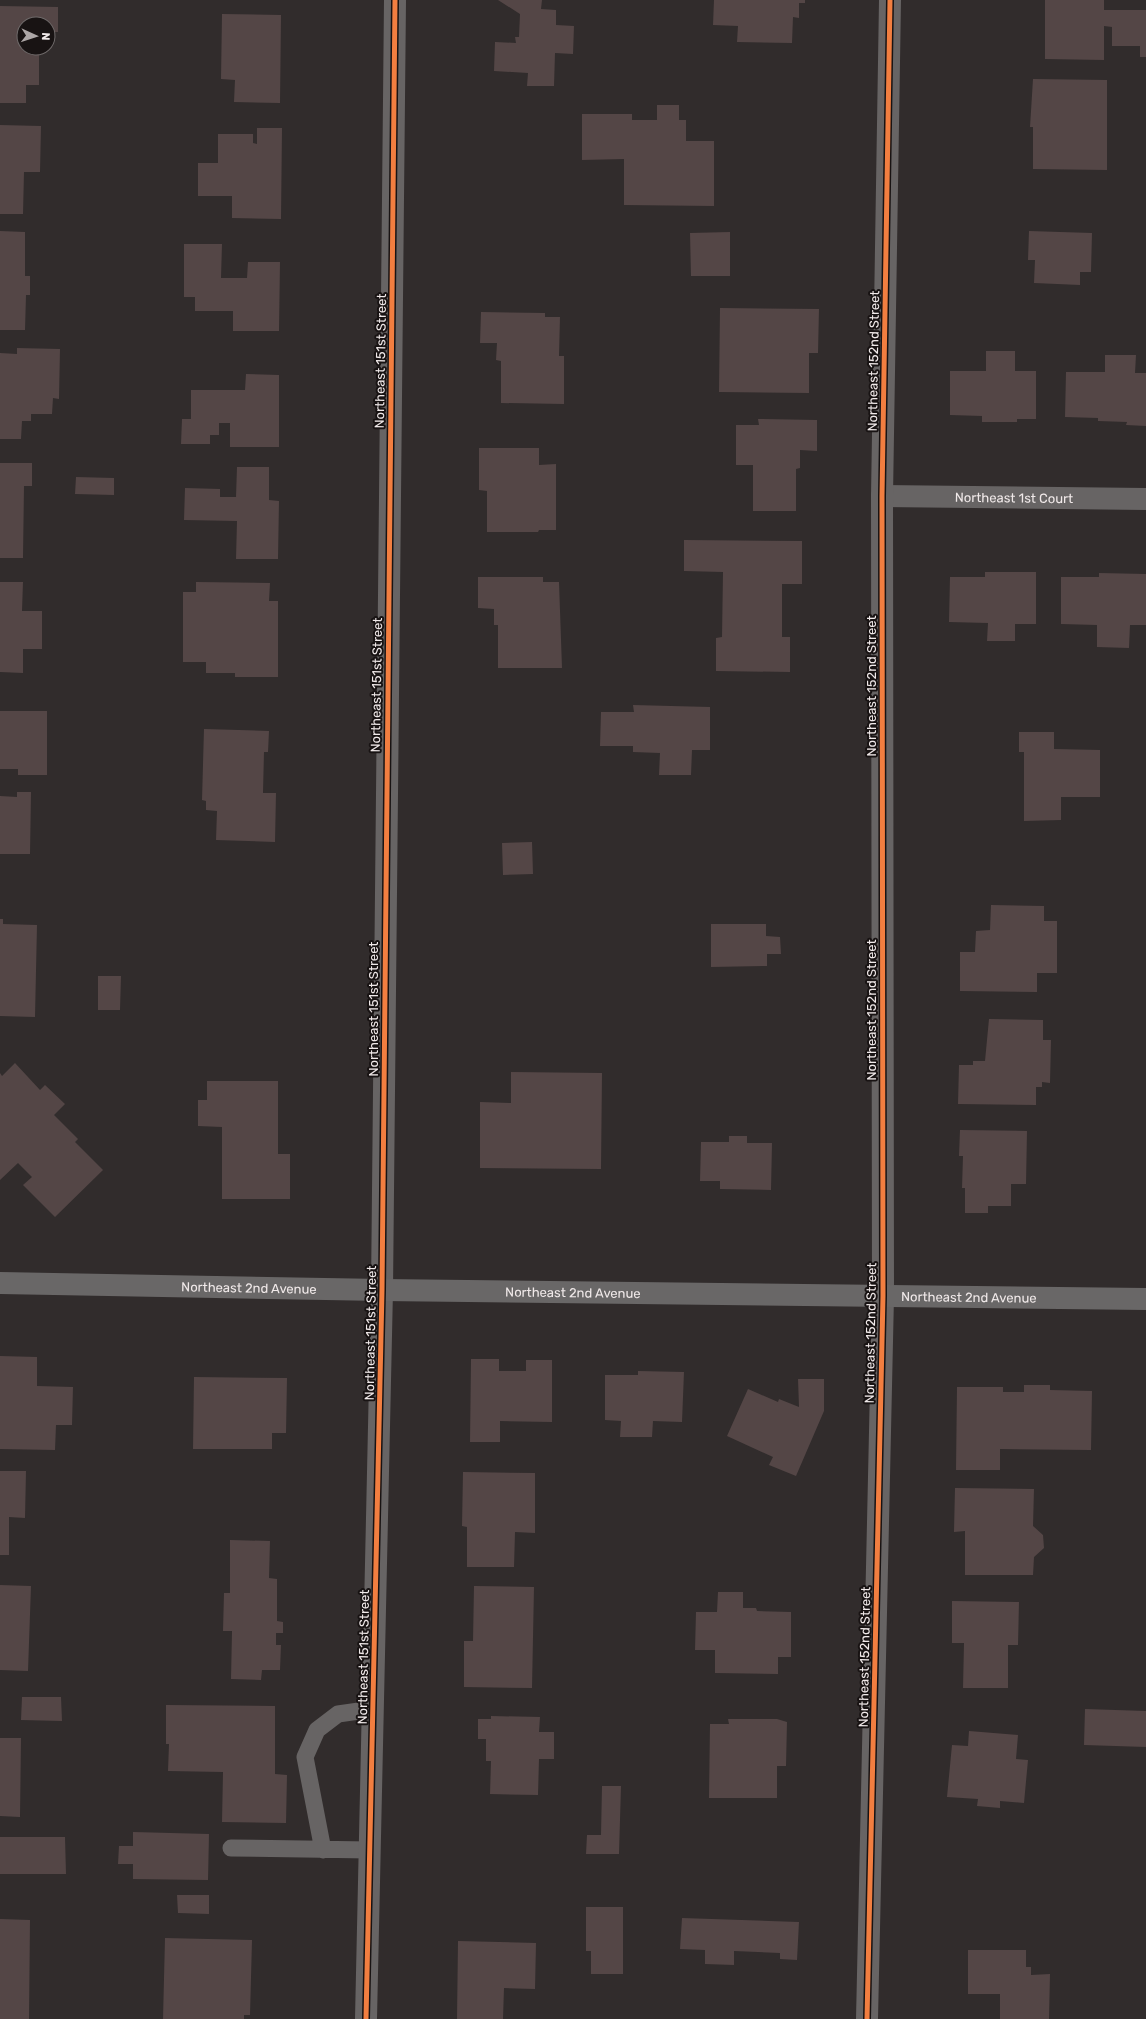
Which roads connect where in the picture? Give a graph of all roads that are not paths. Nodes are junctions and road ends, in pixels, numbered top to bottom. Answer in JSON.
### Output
{"nodes":[{"id":1,"x":394,"y":0,"type":"edge"},
{"id":2,"x":890,"y":0,"type":"edge"},
{"id":3,"x":882,"y":496,"type":"junction"},
{"id":4,"x":1146,"y":499,"type":"edge"},
{"id":5,"x":0,"y":1283,"type":"edge"},
{"id":6,"x":382,"y":1290,"type":"junction"},
{"id":7,"x":883,"y":1296,"type":"junction"},
{"id":8,"x":1146,"y":1299,"type":"edge"},
{"id":9,"x":373,"y":1710,"type":"junction"},
{"id":10,"x":231,"y":1848,"type":"dead end"},
{"id":11,"x":324,"y":1850,"type":"junction"},
{"id":12,"x":370,"y":1850,"type":"junction"},
{"id":13,"x":366,"y":2019,"type":"edge"},
{"id":14,"x":867,"y":2019,"type":"edge"}],
"edges":[{"from":1,"to":6,"type":"street","name":"Northeast 151st Street"},
{"from":2,"to":3,"type":"street","name":"Northeast 152nd Street"},
{"from":3,"to":4,"type":"street","name":"Northeast 1st Court"},
{"from":3,"to":7,"type":"street","name":"Northeast 152nd Street"},
{"from":5,"to":6,"type":"street","name":"Northeast 2nd Avenue"},
{"from":6,"to":7,"type":"street","name":"Northeast 2nd Avenue"},
{"from":6,"to":9,"type":"street","name":"Northeast 151st Street"},
{"from":7,"to":8,"type":"street","name":"Northeast 2nd Avenue"},
{"from":7,"to":14,"type":"street","name":"Northeast 152nd Street"},
{"from":9,"to":11,"type":"lane"},
{"from":9,"to":12,"type":"street","name":"Northeast 151st Street"},
{"from":10,"to":11,"type":"lane"},
{"from":11,"to":12,"type":"lane"},
{"from":12,"to":13,"type":"street","name":"Northeast 151st Street"}]}
